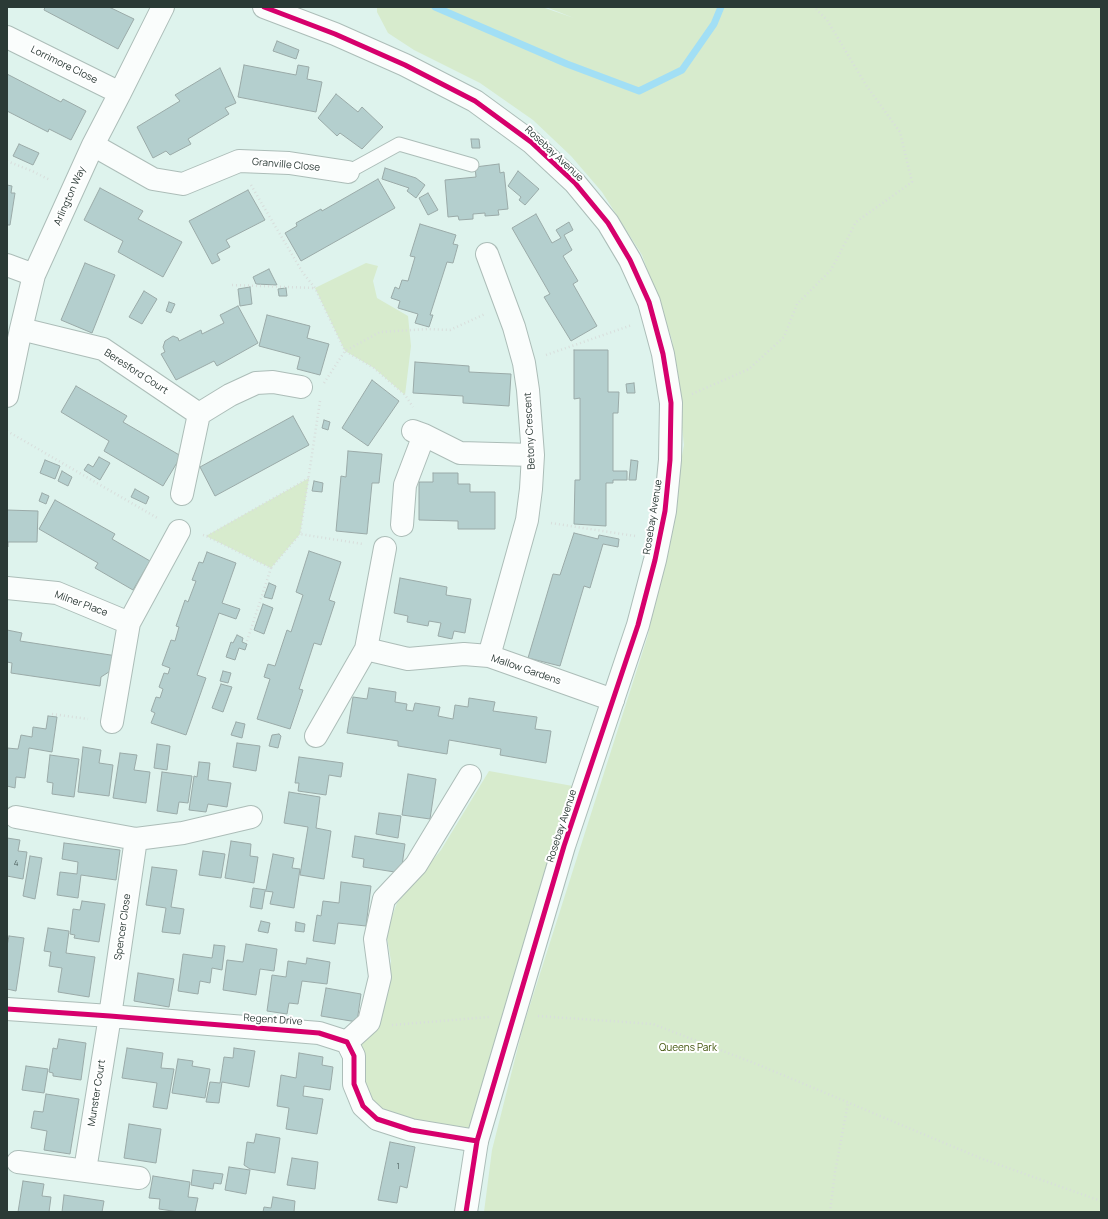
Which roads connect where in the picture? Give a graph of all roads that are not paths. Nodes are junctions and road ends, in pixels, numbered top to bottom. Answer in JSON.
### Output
{"nodes":[{"id":1,"x":163,"y":7,"type":"edge"},
{"id":2,"x":264,"y":7,"type":"edge"},
{"id":3,"x":7,"y":37,"type":"edge"},
{"id":4,"x":120,"y":93,"type":"junction"},
{"id":5,"x":93,"y":145,"type":"junction"},
{"id":6,"x":472,"y":165,"type":"dead end"},
{"id":7,"x":348,"y":172,"type":"joint"},
{"id":8,"x":487,"y":254,"type":"dead end"},
{"id":9,"x":7,"y":265,"type":"edge"},
{"id":10,"x":34,"y":275,"type":"junction"},
{"id":11,"x":21,"y":329,"type":"junction"},
{"id":12,"x":315,"y":389,"type":"road end"},
{"id":13,"x":7,"y":396,"type":"edge"},
{"id":14,"x":200,"y":414,"type":"junction"},
{"id":15,"x":533,"y":455,"type":"junction"},
{"id":16,"x":182,"y":494,"type":"dead end"},
{"id":17,"x":402,"y":525,"type":"dead end"},
{"id":18,"x":179,"y":531,"type":"road end"},
{"id":19,"x":385,"y":548,"type":"road end"},
{"id":20,"x":7,"y":588,"type":"edge"},
{"id":21,"x":129,"y":622,"type":"junction"},
{"id":22,"x":366,"y":649,"type":"junction"},
{"id":23,"x":488,"y":656,"type":"junction"},
{"id":24,"x":613,"y":700,"type":"junction"},
{"id":25,"x":112,"y":722,"type":"road end"},
{"id":26,"x":316,"y":736,"type":"dead end"},
{"id":27,"x":470,"y":776,"type":"dead end"},
{"id":28,"x":16,"y":817,"type":"dead end"},
{"id":29,"x":251,"y":817,"type":"dead end"},
{"id":30,"x":136,"y":838,"type":"junction"},
{"id":31,"x":7,"y":1009,"type":"edge"},
{"id":32,"x":110,"y":1016,"type":"junction"},
{"id":33,"x":347,"y":1042,"type":"junction"},
{"id":34,"x":477,"y":1141,"type":"junction"},
{"id":35,"x":18,"y":1162,"type":"dead end"},
{"id":36,"x":85,"y":1170,"type":"junction"},
{"id":37,"x":139,"y":1178,"type":"dead end"},
{"id":38,"x":466,"y":1212,"type":"edge"}],
"edges":[{"from":1,"to":4,"type":"street","name":"Arlington Way"},
{"from":2,"to":24,"type":"street","name":"Rosebay Avenue"},
{"from":3,"to":4,"type":"street","name":"Lorrimore Close"},
{"from":4,"to":5,"type":"street","name":"Arlington Way"},
{"from":5,"to":7,"type":"street","name":"Granville Close"},
{"from":5,"to":10,"type":"street","name":"Arlington Way"},
{"from":6,"to":7,"type":"lane"},
{"from":8,"to":15,"type":"street","name":"Betony Crescent"},
{"from":9,"to":10,"type":"street"},
{"from":10,"to":11,"type":"street","name":"Arlington Way"},
{"from":11,"to":13,"type":"street","name":"Arlington Way"},
{"from":11,"to":14,"type":"street","name":"Beresford Court"},
{"from":12,"to":14,"type":"street"},
{"from":14,"to":16,"type":"street"},
{"from":15,"to":17,"type":"street"},
{"from":15,"to":23,"type":"street","name":"Betony Crescent"},
{"from":18,"to":21,"type":"street"},
{"from":19,"to":22,"type":"street"},
{"from":20,"to":21,"type":"street","name":"Milner Place"},
{"from":21,"to":25,"type":"street"},
{"from":22,"to":23,"type":"street","name":"Mallow Gardens"},
{"from":22,"to":26,"type":"street"},
{"from":23,"to":24,"type":"street","name":"Mallow Gardens"},
{"from":24,"to":34,"type":"street","name":"Rosebay Avenue"},
{"from":27,"to":33,"type":"street"},
{"from":28,"to":30,"type":"street"},
{"from":29,"to":30,"type":"street"},
{"from":30,"to":32,"type":"street","name":"Spencer Close"},
{"from":31,"to":32,"type":"street","name":"Regent Drive"},
{"from":32,"to":33,"type":"street","name":"Regent Drive"},
{"from":32,"to":36,"type":"street","name":"Munster Court"},
{"from":33,"to":34,"type":"street"},
{"from":34,"to":38,"type":"street","name":"Rosebay Avenue"},
{"from":35,"to":36,"type":"street"},
{"from":36,"to":37,"type":"street"}]}
